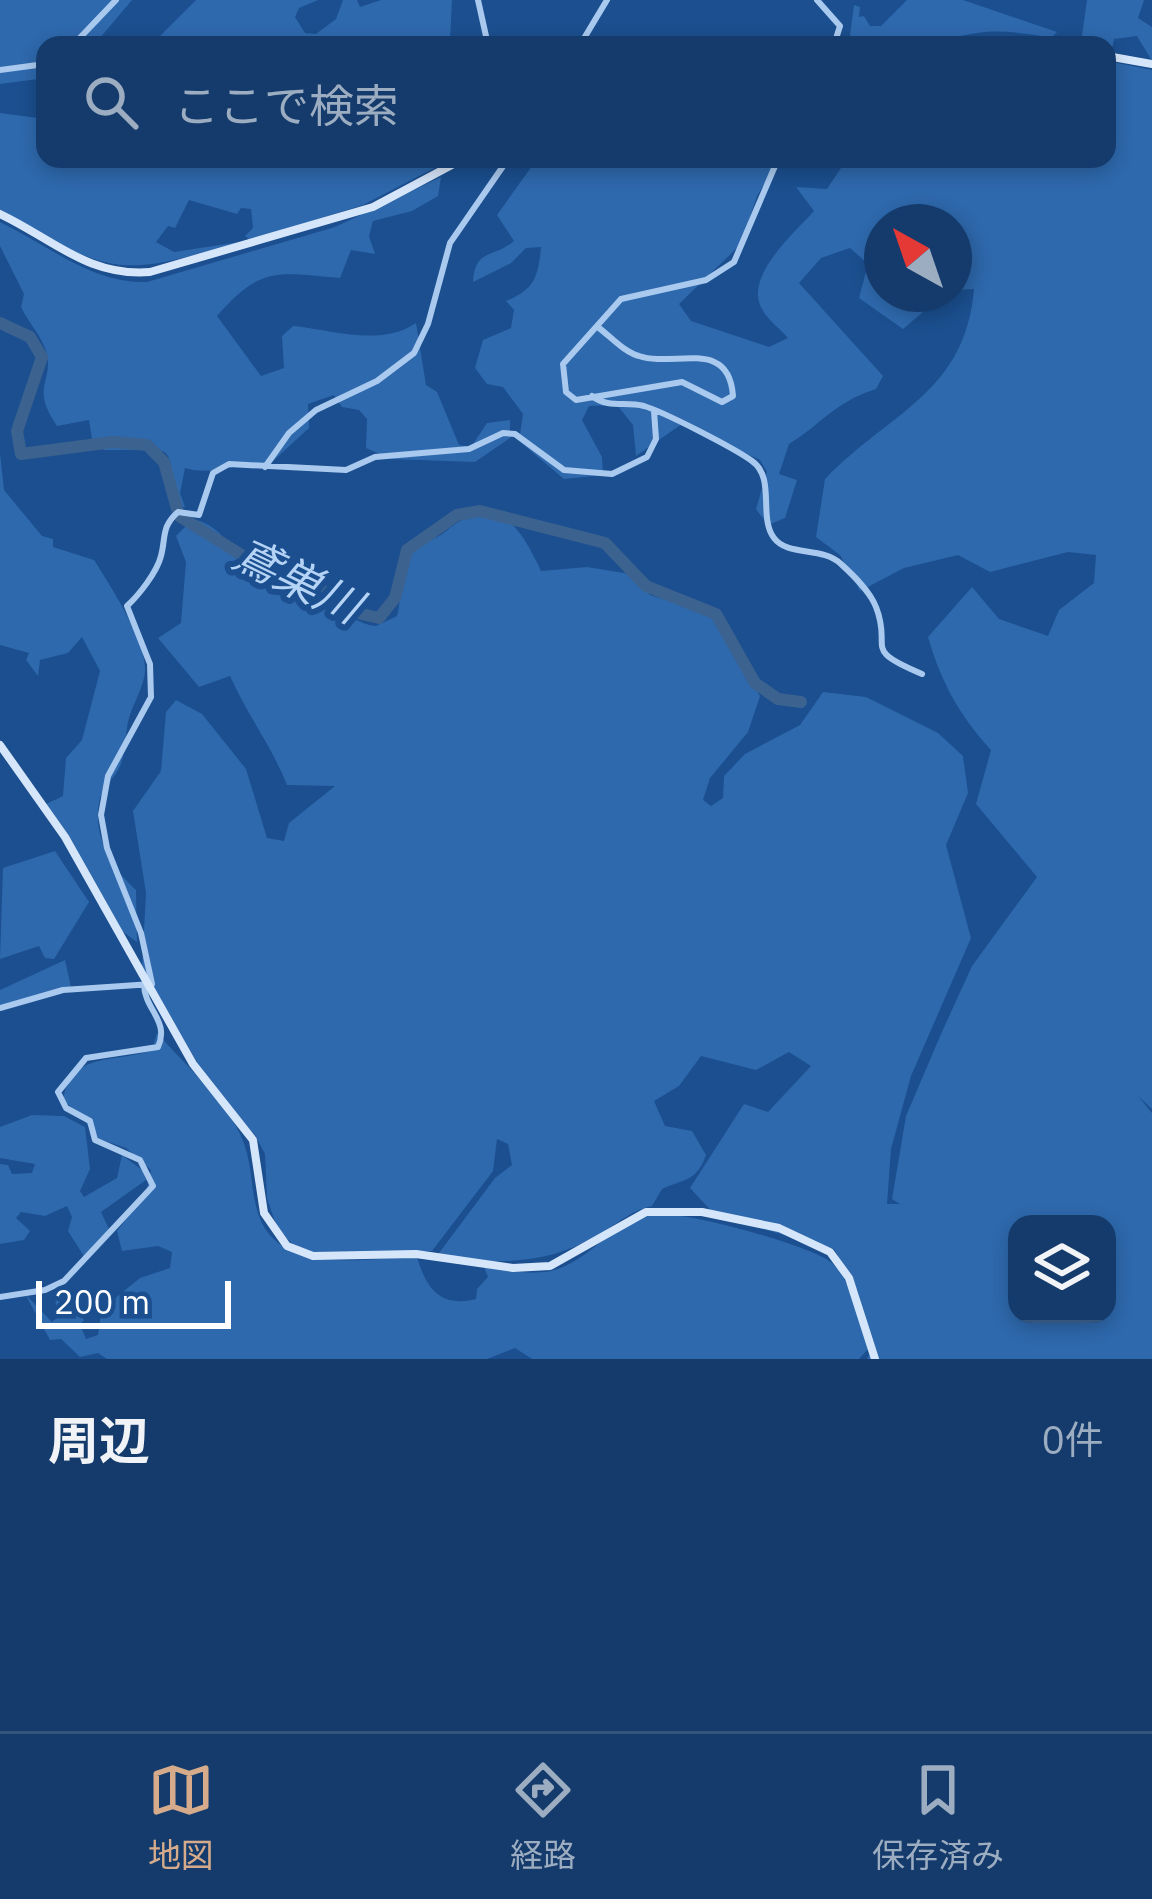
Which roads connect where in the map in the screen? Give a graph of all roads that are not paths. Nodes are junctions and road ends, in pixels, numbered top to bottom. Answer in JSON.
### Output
{"nodes":[{"id":1,"x":116,"y":0,"type":"edge"},
{"id":2,"x":478,"y":0,"type":"edge"},
{"id":3,"x":607,"y":0,"type":"edge"},
{"id":4,"x":817,"y":0,"type":"edge"},
{"id":5,"x":82,"y":36,"type":"edge"},
{"id":6,"x":486,"y":36,"type":"edge"},
{"id":7,"x":585,"y":36,"type":"edge"},
{"id":8,"x":837,"y":36,"type":"edge"},
{"id":9,"x":1116,"y":58,"type":"edge"},
{"id":10,"x":1152,"y":64,"type":"edge"},
{"id":11,"x":36,"y":65,"type":"edge"},
{"id":12,"x":0,"y":70,"type":"edge"},
{"id":13,"x":446,"y":168,"type":"edge"},
{"id":14,"x":502,"y":168,"type":"edge"},
{"id":15,"x":774,"y":168,"type":"edge"},
{"id":16,"x":0,"y":214,"type":"edge"},
{"id":17,"x":599,"y":328,"type":"junction"},
{"id":18,"x":592,"y":396,"type":"junction"},
{"id":19,"x":655,"y":411,"type":"junction"},
{"id":20,"x":265,"y":467,"type":"junction"},
{"id":21,"x":922,"y":674,"type":"dead end"},
{"id":22,"x":0,"y":746,"type":"edge"},
{"id":23,"x":148,"y":984,"type":"junction"},
{"id":24,"x":0,"y":1008,"type":"edge"},
{"id":25,"x":0,"y":1297,"type":"edge"},
{"id":26,"x":870,"y":1347,"type":"junction"},
{"id":27,"x":863,"y":1359,"type":"edge"},
{"id":28,"x":875,"y":1359,"type":"edge"}],
"edges":[{"from":1,"to":5,"type":"street"},
{"from":2,"to":6,"type":"street"},
{"from":3,"to":7,"type":"street"},
{"from":4,"to":8,"type":"street"},
{"from":9,"to":10,"type":"street"},
{"from":11,"to":12,"type":"street"},
{"from":13,"to":16,"type":"street"},
{"from":14,"to":20,"type":"street"},
{"from":15,"to":17,"type":"street"},
{"from":17,"to":18,"type":"street"},
{"from":17,"to":18,"type":"street"},
{"from":18,"to":19,"type":"street"},
{"from":19,"to":20,"type":"street"},
{"from":19,"to":21,"type":"street"},
{"from":20,"to":23,"type":"street"},
{"from":22,"to":23,"type":"street"},
{"from":23,"to":24,"type":"street"},
{"from":23,"to":25,"type":"street"},
{"from":23,"to":26,"type":"street"},
{"from":26,"to":27,"type":"street"},
{"from":26,"to":28,"type":"street"}]}
